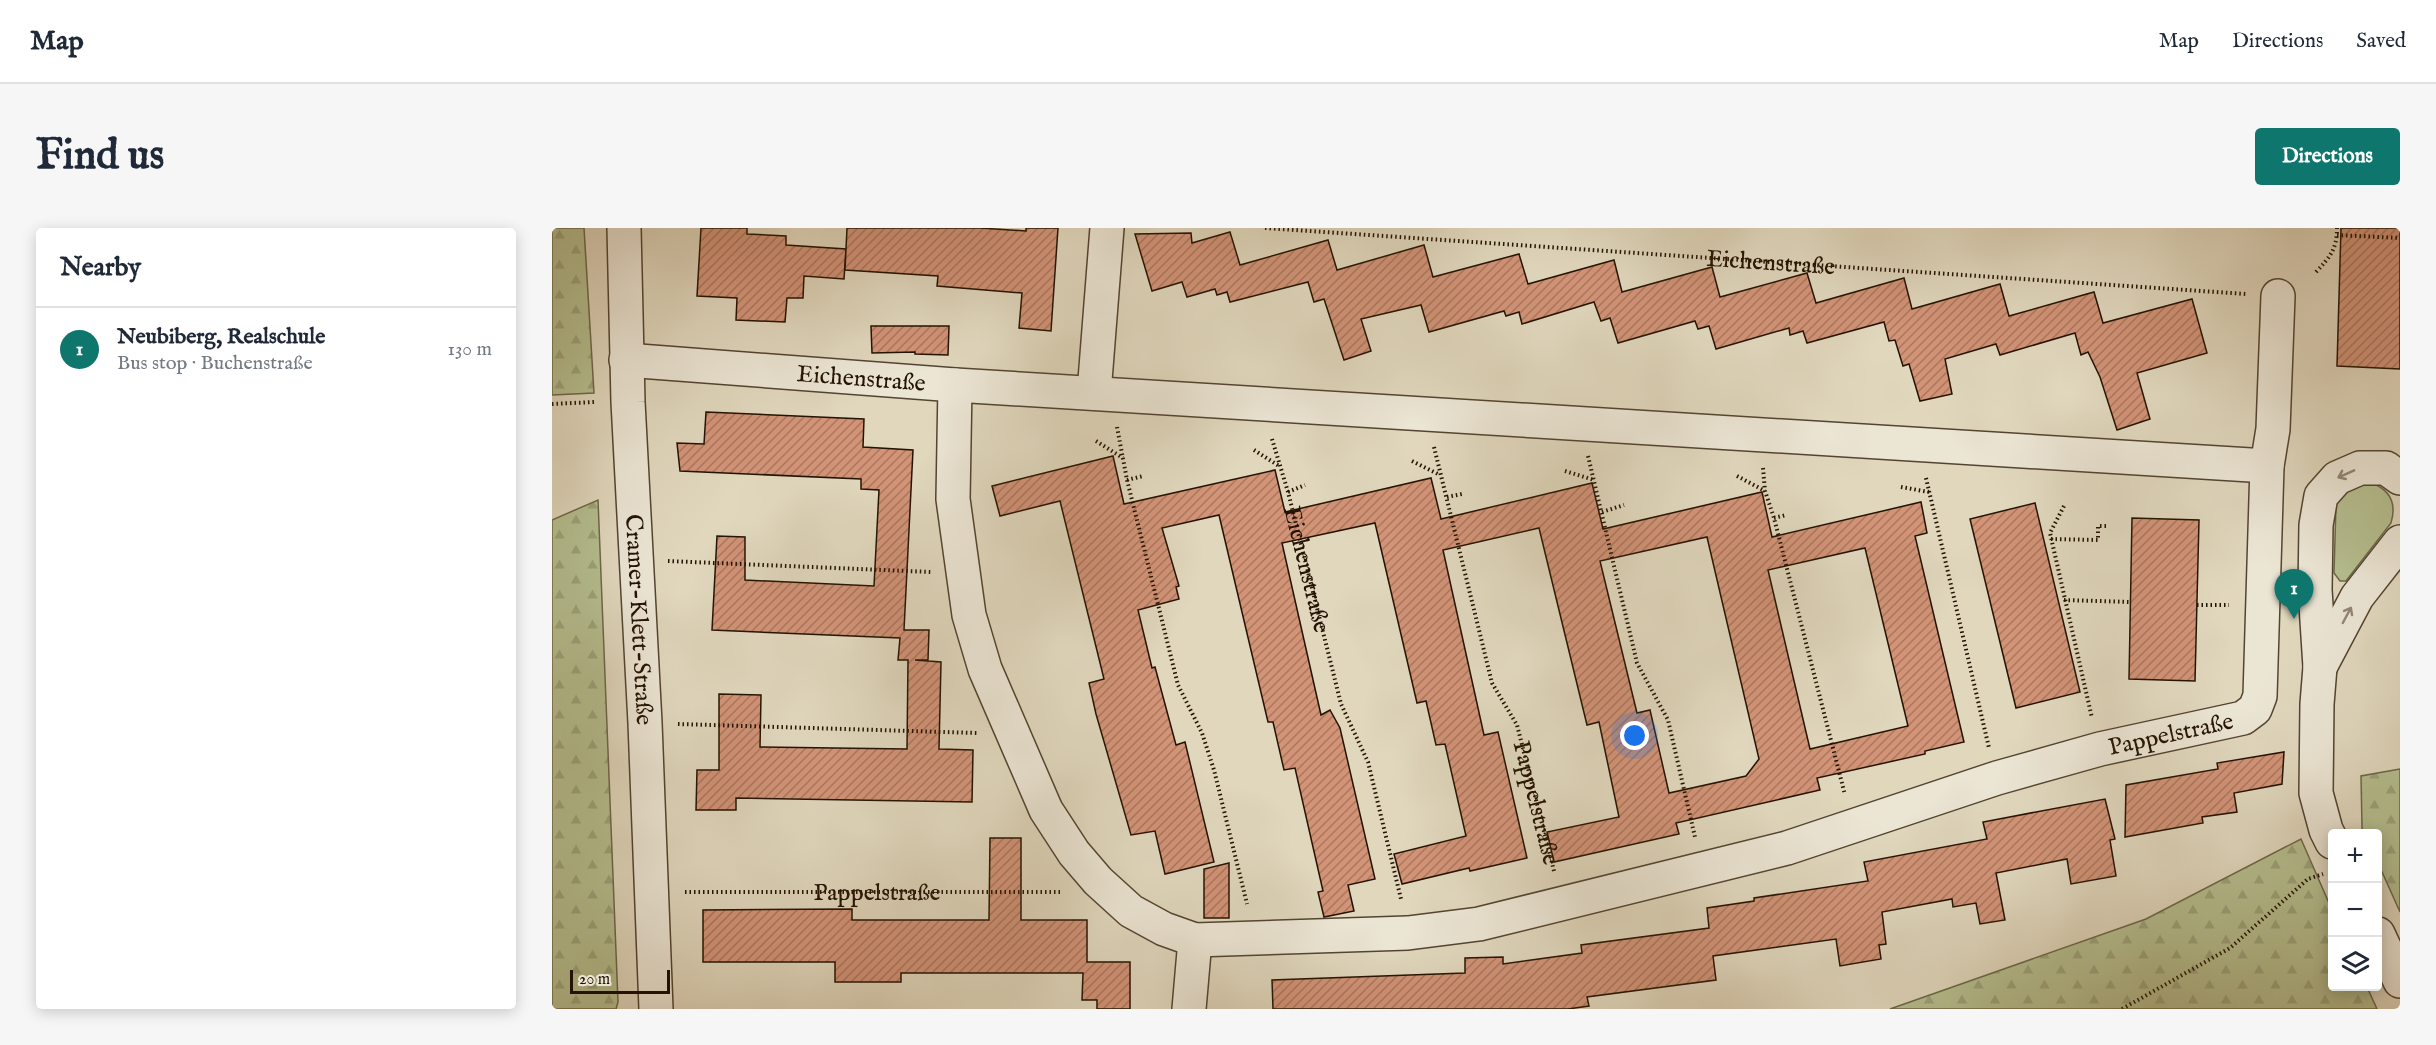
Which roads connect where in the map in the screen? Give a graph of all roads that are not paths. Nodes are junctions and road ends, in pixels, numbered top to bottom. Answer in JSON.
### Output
{"nodes":[{"id":1,"x":624,"y":228,"type":"edge"},
{"id":2,"x":1107,"y":228,"type":"edge"},
{"id":3,"x":2278,"y":296,"type":"road end"},
{"id":4,"x":626,"y":360,"type":"junction"},
{"id":5,"x":955,"y":385,"type":"junction"},
{"id":6,"x":1102,"y":393,"type":"junction"},
{"id":7,"x":2267,"y":466,"type":"junction"},
{"id":8,"x":2400,"y":478,"type":"edge"},
{"id":9,"x":2400,"y":542,"type":"edge"},
{"id":10,"x":2320,"y":667,"type":"junction"},
{"id":11,"x":2328,"y":834,"type":"edge"},
{"id":12,"x":2379,"y":937,"type":"edge"},
{"id":13,"x":1195,"y":940,"type":"junction"},
{"id":14,"x":2400,"y":981,"type":"edge"},
{"id":15,"x":656,"y":1009,"type":"edge"},
{"id":16,"x":1189,"y":1009,"type":"edge"}],
"edges":[{"from":1,"to":4,"type":"street","name":"Cramer-Klett-Straße"},
{"from":2,"to":6,"type":"street"},
{"from":3,"to":7,"type":"street","name":"Pappelstraße"},
{"from":4,"to":5,"type":"street","name":"Eichenstraße"},
{"from":4,"to":15,"type":"street","name":"Cramer-Klett-Straße"},
{"from":5,"to":6,"type":"street","name":"Eichenstraße"},
{"from":5,"to":13,"type":"street","name":"Pappelstraße"},
{"from":6,"to":7,"type":"street","name":"Eichenstraße"},
{"from":7,"to":13,"type":"street","name":"Pappelstraße"},
{"from":8,"to":10,"type":"street","one_way":true},
{"from":10,"to":9,"type":"street","one_way":true},
{"from":10,"to":11,"type":"street"},
{"from":12,"to":14,"type":"street"},
{"from":13,"to":16,"type":"street"}]}
